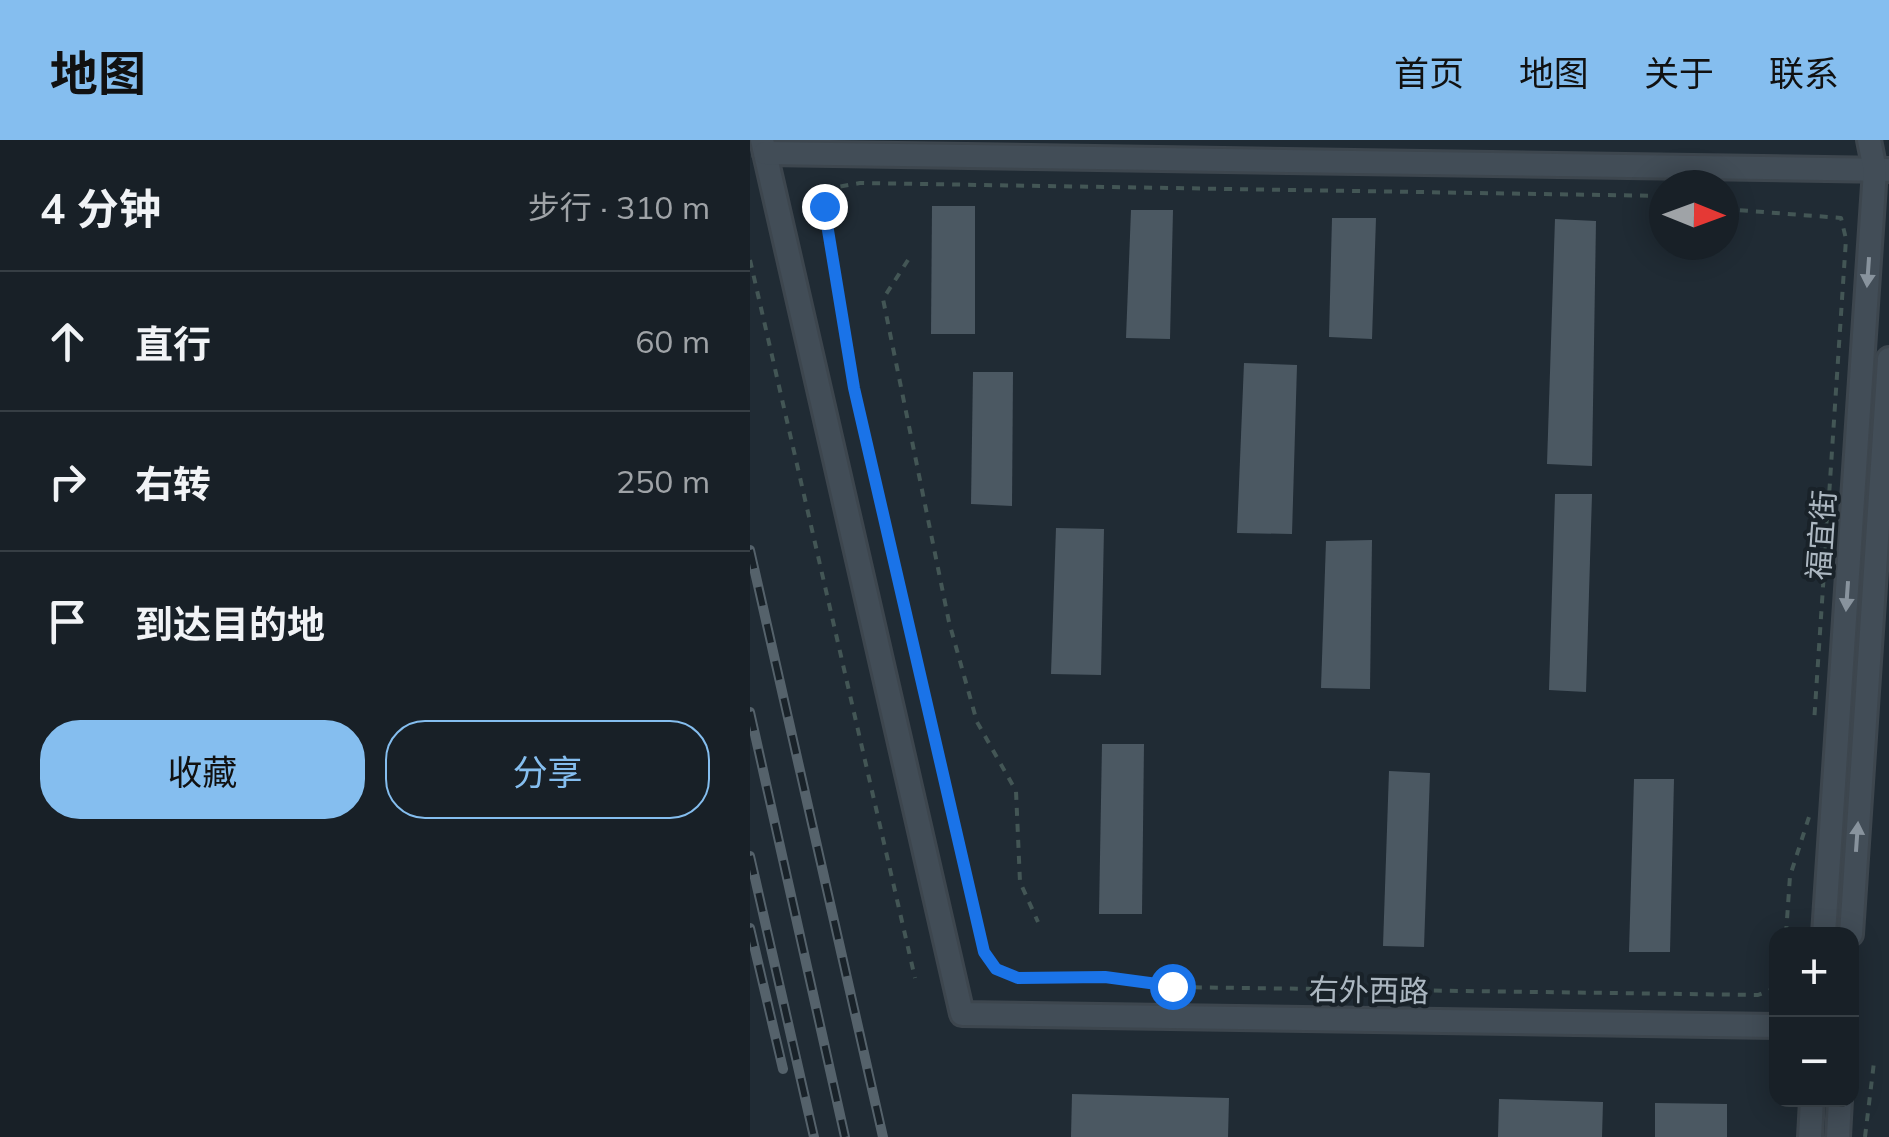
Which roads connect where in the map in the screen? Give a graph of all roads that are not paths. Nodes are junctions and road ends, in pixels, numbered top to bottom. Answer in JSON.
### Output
{"nodes":[{"id":1,"x":1869,"y":140,"type":"edge"},
{"id":2,"x":764,"y":146,"type":"edge"},
{"id":3,"x":1882,"y":170,"type":"edge"},
{"id":4,"x":1889,"y":360,"type":"edge"},
{"id":5,"x":1825,"y":927,"type":"edge"},
{"id":6,"x":1850,"y":927,"type":"edge"},
{"id":7,"x":1769,"y":1026,"type":"edge"},
{"id":8,"x":1812,"y":1107,"type":"edge"},
{"id":9,"x":1840,"y":1107,"type":"edge"},
{"id":10,"x":1810,"y":1137,"type":"edge"},
{"id":11,"x":1838,"y":1137,"type":"edge"}],
"edges":[{"from":1,"to":3,"type":"street","name":"福宜街"},
{"from":2,"to":3,"type":"street"},
{"from":2,"to":7,"type":"street","name":"右外西路"},
{"from":3,"to":5,"type":"street","name":"福宜街","one_way":true},
{"from":6,"to":4,"type":"street","name":"福宜街","one_way":true},
{"from":8,"to":10,"type":"street"},
{"from":9,"to":11,"type":"street"}]}
